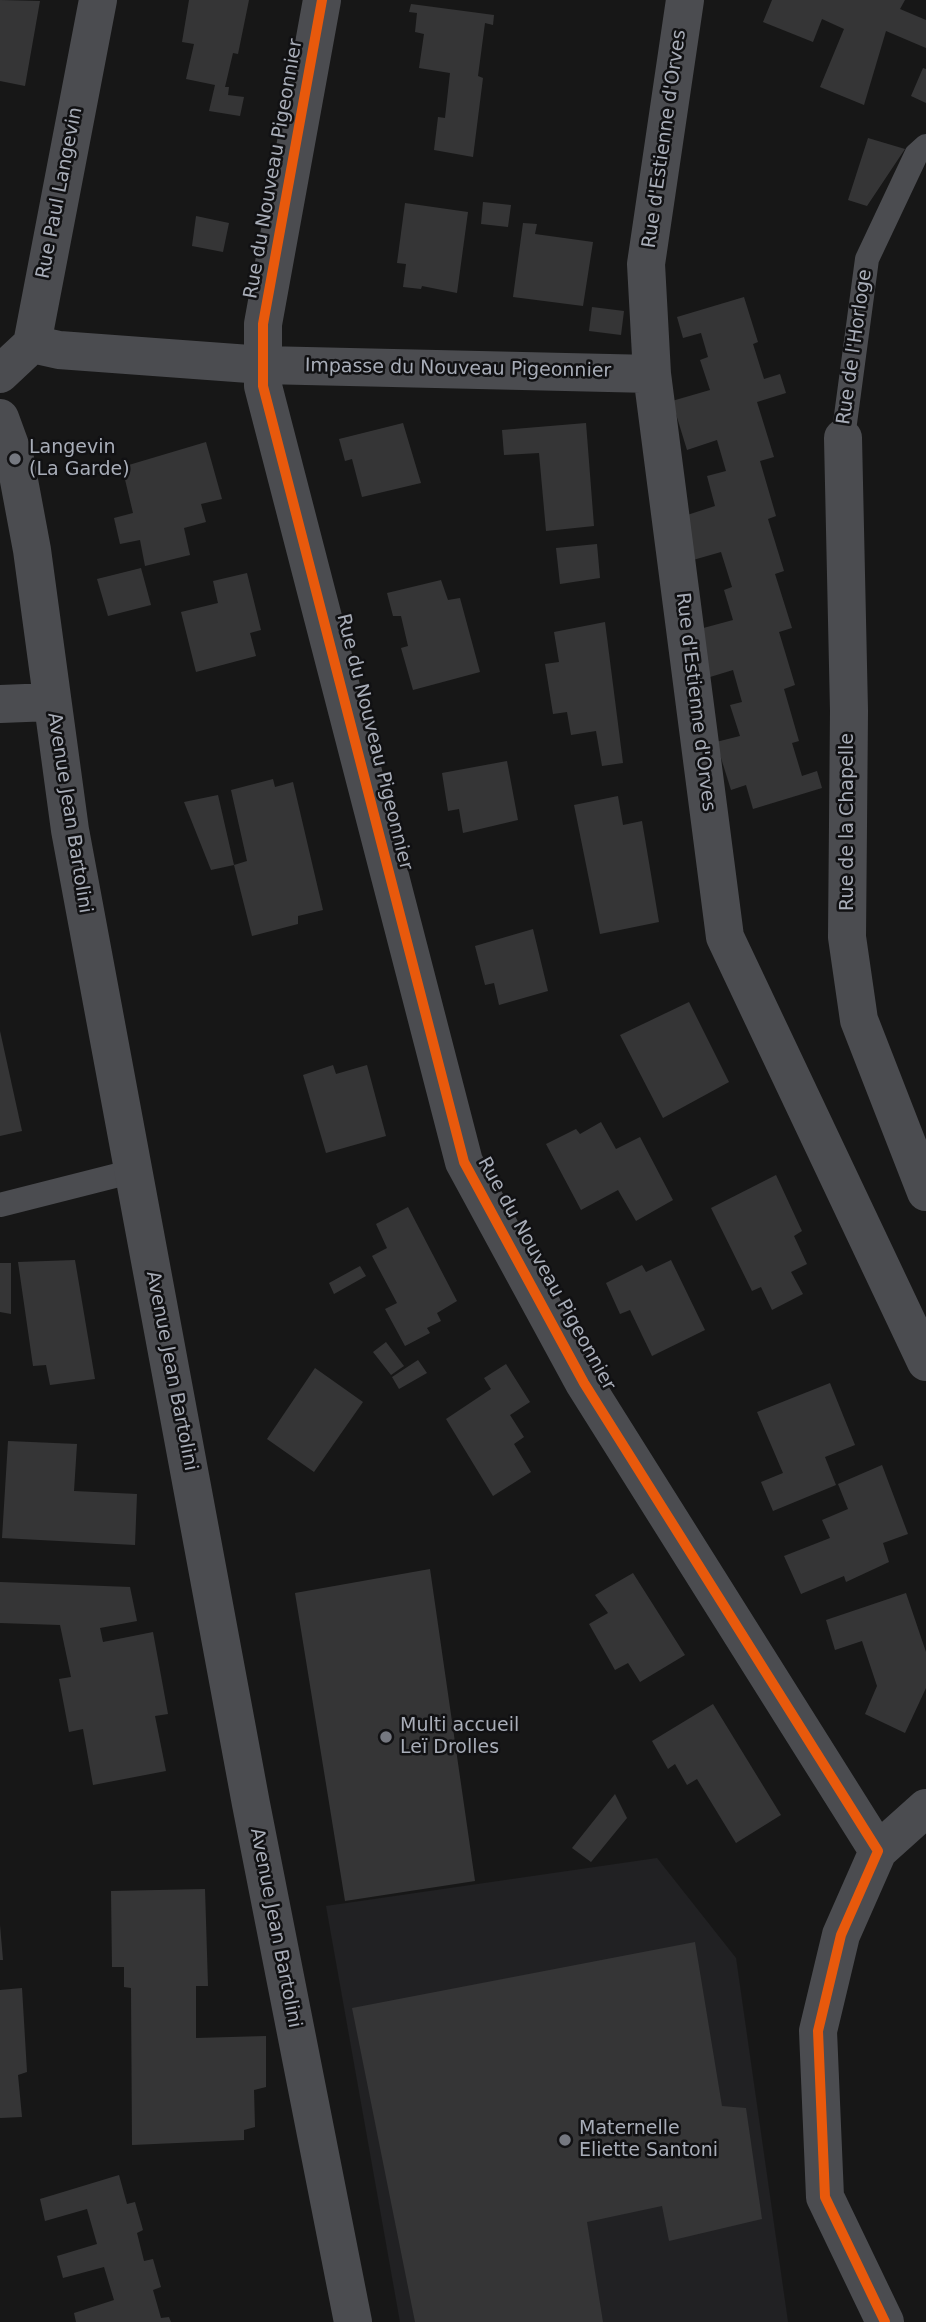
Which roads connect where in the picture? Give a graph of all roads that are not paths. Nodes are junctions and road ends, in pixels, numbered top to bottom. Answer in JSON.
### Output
{"nodes":[{"id":1,"x":98,"y":0,"type":"edge"},
{"id":2,"x":322,"y":0,"type":"edge"},
{"id":3,"x":685,"y":0,"type":"edge"},
{"id":4,"x":926,"y":145,"type":"edge"},
{"id":5,"x":32,"y":344,"type":"junction"},
{"id":6,"x":264,"y":365,"type":"junction"},
{"id":7,"x":0,"y":374,"type":"edge"},
{"id":8,"x":652,"y":374,"type":"junction"},
{"id":9,"x":0,"y":418,"type":"edge"},
{"id":10,"x":843,"y":438,"type":"joint"},
{"id":11,"x":51,"y":702,"type":"junction"},
{"id":12,"x":0,"y":704,"type":"edge"},
{"id":13,"x":134,"y":1171,"type":"junction"},
{"id":14,"x":926,"y":1192,"type":"edge"},
{"id":15,"x":0,"y":1205,"type":"edge"},
{"id":16,"x":926,"y":1362,"type":"edge"},
{"id":17,"x":926,"y":1808,"type":"edge"},
{"id":18,"x":878,"y":1851,"type":"junction"},
{"id":19,"x":353,"y":2322,"type":"edge"},
{"id":20,"x":885,"y":2322,"type":"edge"}],
"edges":[{"from":1,"to":5,"type":"street","name":"Rue Paul Langevin"},
{"from":2,"to":6,"type":"street","name":"Rue du Nouveau Pigeonnier"},
{"from":3,"to":8,"type":"street","name":"Rue d'Estienne d'Orves"},
{"from":4,"to":10,"type":"lane","name":"Rue de l'Horloge"},
{"from":5,"to":6,"type":"street","name":"Impasse du Nouveau Pigeonnier"},
{"from":5,"to":7,"type":"street"},
{"from":6,"to":8,"type":"street","name":"Impasse du Nouveau Pigeonnier"},
{"from":6,"to":18,"type":"street","name":"Rue du Nouveau Pigeonnier"},
{"from":8,"to":16,"type":"street","name":"Rue d'Estienne d'Orves"},
{"from":9,"to":11,"type":"street","name":"Avenue Jean Bartolini"},
{"from":10,"to":14,"type":"street","name":"Rue de la Chapelle"},
{"from":11,"to":12,"type":"street"},
{"from":11,"to":13,"type":"street","name":"Avenue Jean Bartolini"},
{"from":13,"to":15,"type":"lane"},
{"from":13,"to":19,"type":"street","name":"Avenue Jean Bartolini"},
{"from":17,"to":18,"type":"street"},
{"from":18,"to":20,"type":"street"}]}
